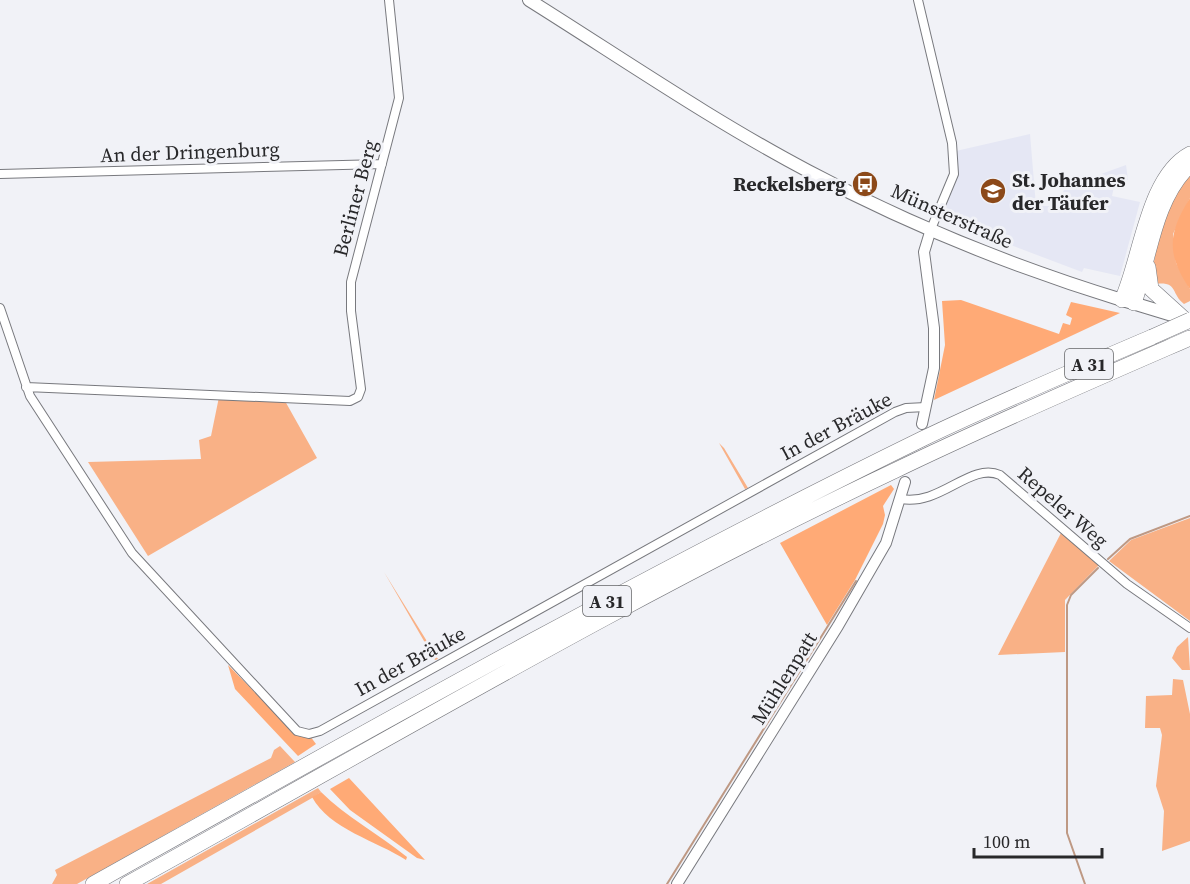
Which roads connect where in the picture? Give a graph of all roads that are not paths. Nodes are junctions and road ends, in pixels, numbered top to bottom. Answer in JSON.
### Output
{"nodes":[{"id":1,"x":389,"y":0,"type":"edge"},
{"id":2,"x":529,"y":0,"type":"edge"},
{"id":3,"x":918,"y":0,"type":"edge"},
{"id":4,"x":1190,"y":154,"type":"edge"},
{"id":5,"x":382,"y":164,"type":"junction"},
{"id":6,"x":1190,"y":165,"type":"edge"},
{"id":7,"x":0,"y":174,"type":"edge"},
{"id":8,"x":931,"y":229,"type":"junction"},
{"id":9,"x":1150,"y":251,"type":"junction"},
{"id":10,"x":1128,"y":302,"type":"junction"},
{"id":11,"x":0,"y":308,"type":"edge"},
{"id":12,"x":1188,"y":320,"type":"edge"},
{"id":13,"x":1185,"y":341,"type":"edge"},
{"id":14,"x":26,"y":387,"type":"junction"},
{"id":15,"x":926,"y":408,"type":"junction"},
{"id":16,"x":922,"y":424,"type":"dead end"},
{"id":17,"x":905,"y":482,"type":"dead end"},
{"id":18,"x":901,"y":499,"type":"junction"},
{"id":19,"x":1190,"y":628,"type":"edge"},
{"id":20,"x":93,"y":884,"type":"edge"},
{"id":21,"x":127,"y":884,"type":"edge"},
{"id":22,"x":677,"y":884,"type":"edge"}],
"edges":[{"from":1,"to":5,"type":"street","name":"Berliner Berg"},
{"from":2,"to":8,"type":"main road","name":"Münsterstraße"},
{"from":3,"to":8,"type":"street"},
{"from":4,"to":10,"type":"highway"},
{"from":5,"to":7,"type":"street","name":"An der Dringenburg"},
{"from":5,"to":14,"type":"street","name":"Berliner Berg"},
{"from":6,"to":9,"type":"highway"},
{"from":8,"to":10,"type":"main road","name":"Münsterstraße"},
{"from":8,"to":15,"type":"street"},
{"from":9,"to":10,"type":"highway"},
{"from":9,"to":12,"type":"highway"},
{"from":10,"to":12,"type":"main road","name":"Münsterstraße"},
{"from":11,"to":14,"type":"street","name":"In der Bräuke"},
{"from":12,"to":20,"type":"highway","number":"A 31","bridge":true},
{"from":13,"to":21,"type":"highway","number":"A 31"},
{"from":14,"to":15,"type":"street","name":"In der Bräuke"},
{"from":15,"to":16,"type":"street"},
{"from":17,"to":18,"type":"street","name":"Mühlenpatt"},
{"from":18,"to":19,"type":"street","name":"Repeler Weg"},
{"from":18,"to":22,"type":"street","name":"Mühlenpatt"}]}
